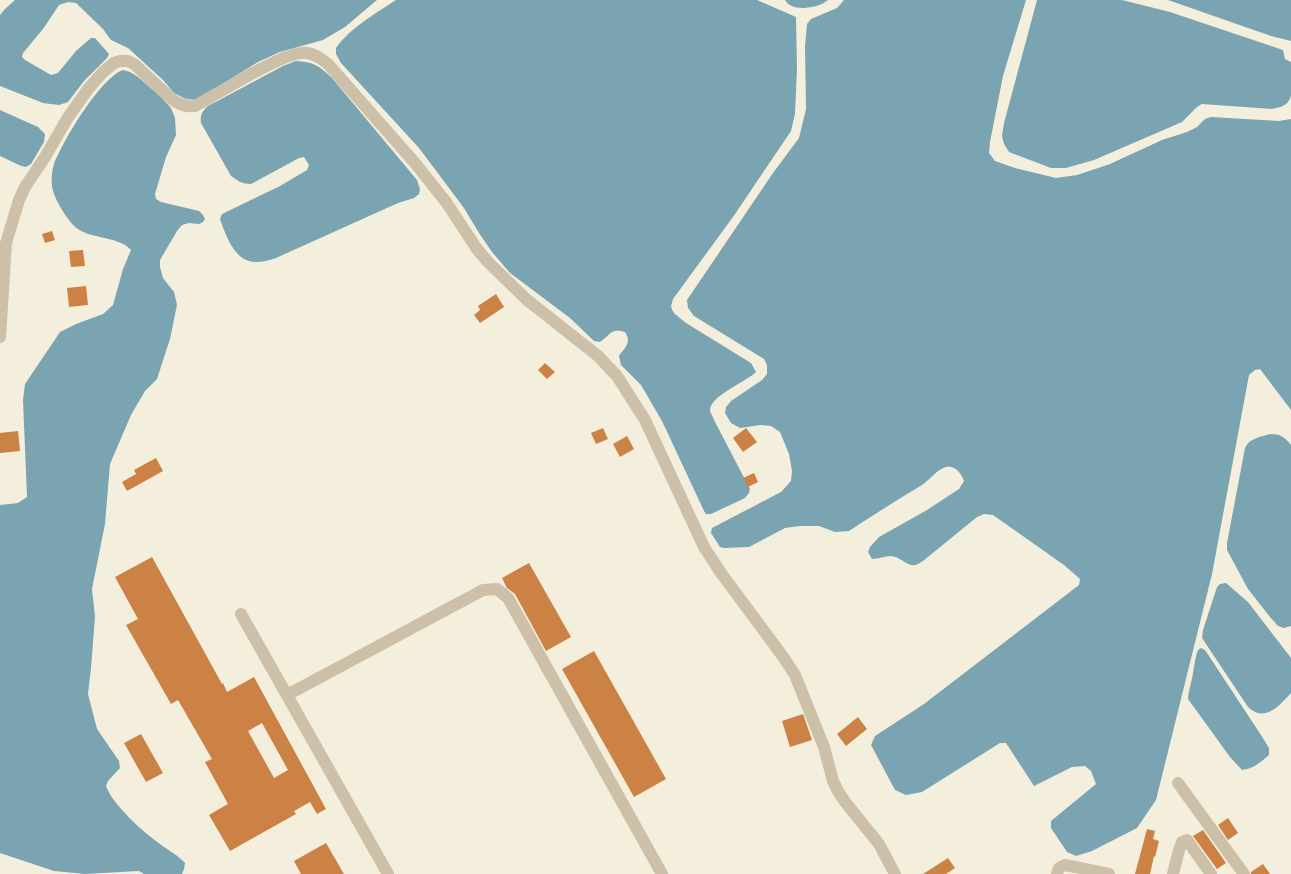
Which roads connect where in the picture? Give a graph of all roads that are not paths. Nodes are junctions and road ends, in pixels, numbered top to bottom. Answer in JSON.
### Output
{"nodes":[{"id":1,"x":0,"y":337,"type":"edge"},
{"id":2,"x":241,"y":614,"type":"dead end"},
{"id":3,"x":287,"y":695,"type":"junction"},
{"id":4,"x":1178,"y":783,"type":"dead end"},
{"id":5,"x":1092,"y":872,"type":"edge"},
{"id":6,"x":388,"y":874,"type":"edge"},
{"id":7,"x":662,"y":874,"type":"edge"},
{"id":8,"x":895,"y":874,"type":"edge"},
{"id":9,"x":1057,"y":874,"type":"edge"},
{"id":10,"x":1109,"y":874,"type":"edge"},
{"id":11,"x":1173,"y":874,"type":"edge"},
{"id":12,"x":1211,"y":874,"type":"edge"},
{"id":13,"x":1244,"y":874,"type":"edge"}],
"edges":[{"from":1,"to":8,"type":"street"},
{"from":2,"to":3,"type":"street"},
{"from":3,"to":6,"type":"street"},
{"from":3,"to":7,"type":"street"},
{"from":4,"to":13,"type":"street"},
{"from":5,"to":9,"type":"street"},
{"from":5,"to":10,"type":"street"},
{"from":11,"to":12,"type":"street"}]}
